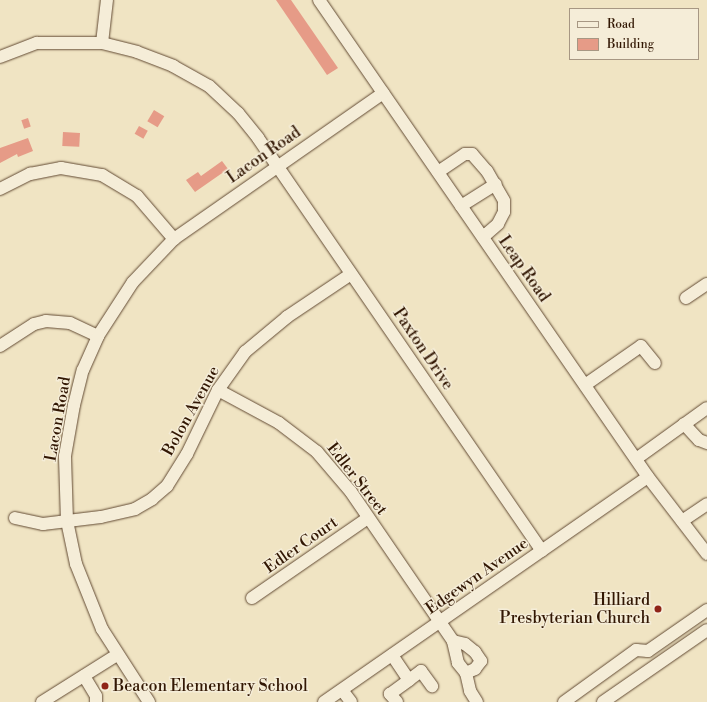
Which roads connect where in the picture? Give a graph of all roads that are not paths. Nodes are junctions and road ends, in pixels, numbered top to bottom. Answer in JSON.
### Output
{"nodes":[{"id":1,"x":107,"y":0,"type":"edge"},
{"id":2,"x":319,"y":0,"type":"edge"},
{"id":3,"x":102,"y":43,"type":"junction"},
{"id":4,"x":0,"y":57,"type":"edge"},
{"id":5,"x":383,"y":93,"type":"junction"},
{"id":6,"x":277,"y":166,"type":"junction"},
{"id":7,"x":438,"y":172,"type":"junction"},
{"id":8,"x":496,"y":184,"type":"junction"},
{"id":9,"x":0,"y":189,"type":"edge"},
{"id":10,"x":462,"y":206,"type":"junction"},
{"id":11,"x":483,"y":237,"type":"junction"},
{"id":12,"x":174,"y":239,"type":"junction"},
{"id":13,"x":351,"y":274,"type":"junction"},
{"id":14,"x":707,"y":284,"type":"edge"},
{"id":15,"x":686,"y":298,"type":"dead end"},
{"id":16,"x":98,"y":336,"type":"junction"},
{"id":17,"x":0,"y":346,"type":"edge"},
{"id":18,"x":655,"y":363,"type":"dead end"},
{"id":19,"x":585,"y":385,"type":"junction"},
{"id":20,"x":218,"y":390,"type":"junction"},
{"id":21,"x":707,"y":408,"type":"edge"},
{"id":22,"x":684,"y":424,"type":"junction"},
{"id":23,"x":707,"y":443,"type":"edge"},
{"id":24,"x":636,"y":459,"type":"junction"},
{"id":25,"x":648,"y":477,"type":"junction"},
{"id":26,"x":707,"y":504,"type":"edge"},
{"id":27,"x":16,"y":518,"type":"dead end"},
{"id":28,"x":368,"y":518,"type":"junction"},
{"id":29,"x":67,"y":521,"type":"junction"},
{"id":30,"x":682,"y":521,"type":"junction"},
{"id":31,"x":542,"y":551,"type":"junction"},
{"id":32,"x":707,"y":554,"type":"edge"},
{"id":33,"x":252,"y":598,"type":"dead end"},
{"id":34,"x":703,"y":613,"type":"edge"},
{"id":35,"x":439,"y":622,"type":"junction"},
{"id":36,"x":707,"y":629,"type":"edge"},
{"id":37,"x":453,"y":641,"type":"junction"},
{"id":38,"x":117,"y":655,"type":"junction"},
{"id":39,"x":392,"y":655,"type":"junction"},
{"id":40,"x":466,"y":673,"type":"junction"},
{"id":41,"x":84,"y":676,"type":"junction"},
{"id":42,"x":409,"y":680,"type":"junction"},
{"id":43,"x":432,"y":686,"type":"dead end"},
{"id":44,"x":342,"y":690,"type":"junction"},
{"id":45,"x":42,"y":702,"type":"edge"},
{"id":46,"x":96,"y":702,"type":"edge"},
{"id":47,"x":149,"y":702,"type":"edge"},
{"id":48,"x":324,"y":702,"type":"edge"},
{"id":49,"x":351,"y":702,"type":"edge"},
{"id":50,"x":397,"y":702,"type":"edge"},
{"id":51,"x":477,"y":702,"type":"edge"},
{"id":52,"x":564,"y":702,"type":"edge"},
{"id":53,"x":604,"y":702,"type":"edge"}],
"edges":[{"from":1,"to":3,"type":"street"},
{"from":2,"to":5,"type":"street","name":"Leap Road"},
{"from":3,"to":4,"type":"street","name":"Paxton Drive"},
{"from":3,"to":6,"type":"street","name":"Paxton Drive"},
{"from":5,"to":6,"type":"street","name":"Lacon Road"},
{"from":5,"to":7,"type":"street","name":"Leap Road"},
{"from":6,"to":12,"type":"street","name":"Lacon Road"},
{"from":6,"to":13,"type":"street","name":"Paxton Drive"},
{"from":7,"to":8,"type":"street"},
{"from":7,"to":10,"type":"street","name":"Leap Road"},
{"from":8,"to":10,"type":"street"},
{"from":8,"to":11,"type":"street"},
{"from":9,"to":12,"type":"street"},
{"from":10,"to":11,"type":"street","name":"Leap Road"},
{"from":11,"to":19,"type":"street","name":"Leap Road"},
{"from":12,"to":16,"type":"street","name":"Lacon Road"},
{"from":13,"to":20,"type":"street","name":"Bolon Avenue"},
{"from":13,"to":31,"type":"street","name":"Paxton Drive"},
{"from":14,"to":15,"type":"street"},
{"from":16,"to":17,"type":"street"},
{"from":16,"to":29,"type":"street","name":"Lacon Road"},
{"from":18,"to":19,"type":"street"},
{"from":19,"to":24,"type":"street","name":"Leap Road"},
{"from":20,"to":28,"type":"street","name":"Edler Street"},
{"from":20,"to":29,"type":"street","name":"Bolon Avenue"},
{"from":21,"to":22,"type":"street"},
{"from":22,"to":23,"type":"street"},
{"from":22,"to":24,"type":"street"},
{"from":24,"to":25,"type":"street","name":"Leap Road"},
{"from":25,"to":30,"type":"street","name":"Leap Road"},
{"from":25,"to":31,"type":"street","name":"Edgewyn Avenue"},
{"from":26,"to":30,"type":"street"},
{"from":27,"to":29,"type":"street","name":"Bolon Avenue"},
{"from":28,"to":33,"type":"street","name":"Edler Court"},
{"from":28,"to":35,"type":"street","name":"Edler Street"},
{"from":29,"to":38,"type":"street","name":"Lacon Road"},
{"from":30,"to":32,"type":"street","name":"Leap Road"},
{"from":31,"to":35,"type":"street","name":"Edgewyn Avenue"},
{"from":34,"to":36,"type":"street"},
{"from":34,"to":52,"type":"street"},
{"from":35,"to":37,"type":"street","name":"Edler Street"},
{"from":35,"to":39,"type":"street","name":"Edgewyn Avenue"},
{"from":36,"to":53,"type":"street"},
{"from":37,"to":40,"type":"street"},
{"from":37,"to":40,"type":"street"},
{"from":38,"to":41,"type":"street"},
{"from":38,"to":47,"type":"street","name":"Lacon Road"},
{"from":39,"to":42,"type":"street"},
{"from":39,"to":44,"type":"street","name":"Edgewyn Avenue"},
{"from":40,"to":51,"type":"street"},
{"from":41,"to":45,"type":"street"},
{"from":41,"to":46,"type":"street"},
{"from":42,"to":43,"type":"street"},
{"from":42,"to":50,"type":"street"},
{"from":44,"to":48,"type":"street","name":"Edgewyn Avenue"},
{"from":44,"to":49,"type":"street"}]}
